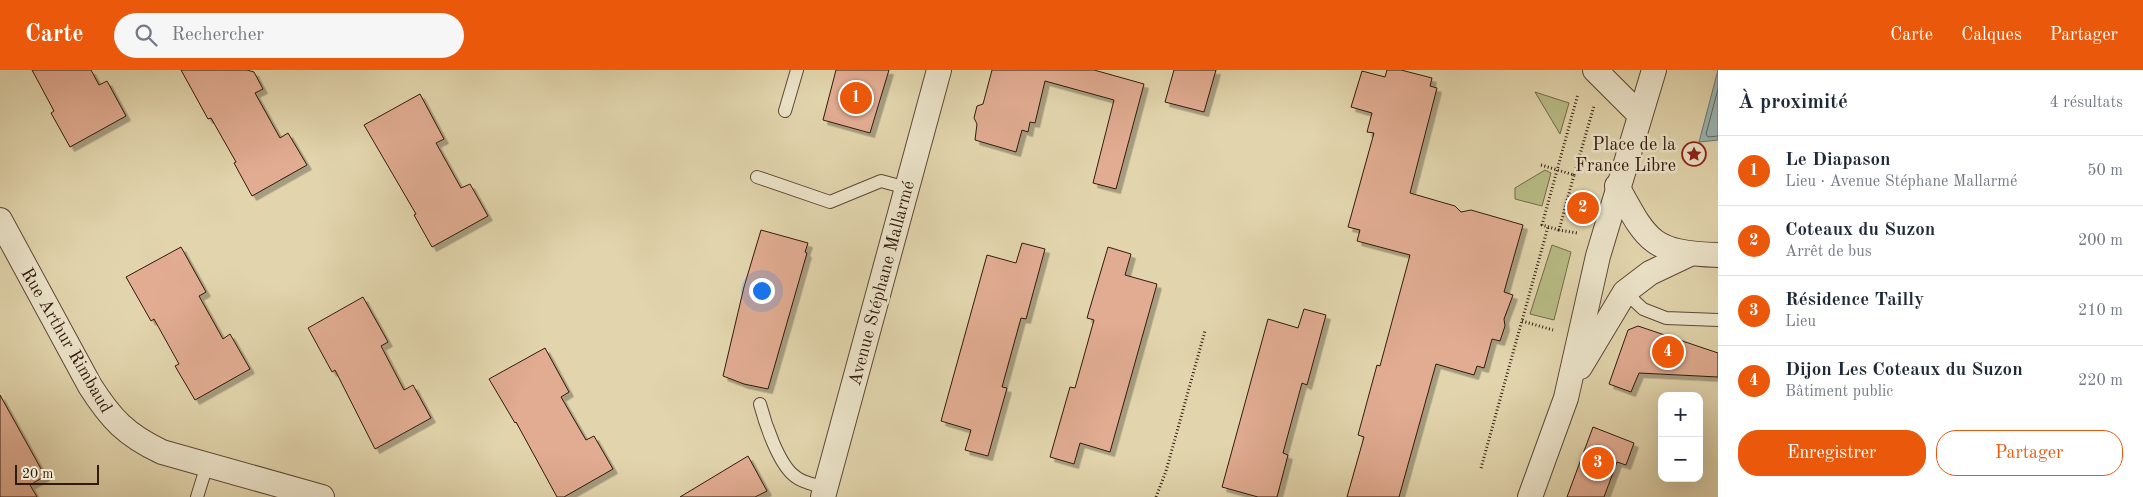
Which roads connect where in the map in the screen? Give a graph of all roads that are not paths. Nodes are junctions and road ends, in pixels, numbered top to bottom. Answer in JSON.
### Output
{"nodes":[{"id":1,"x":797,"y":70,"type":"edge"},
{"id":2,"x":939,"y":70,"type":"edge"},
{"id":3,"x":1595,"y":70,"type":"edge"},
{"id":4,"x":1654,"y":70,"type":"edge"},
{"id":5,"x":785,"y":111,"type":"dead end"},
{"id":6,"x":1640,"y":115,"type":"junction"},
{"id":7,"x":757,"y":177,"type":"dead end"},
{"id":8,"x":1617,"y":186,"type":"junction"},
{"id":9,"x":907,"y":188,"type":"junction"},
{"id":10,"x":0,"y":220,"type":"edge"},
{"id":11,"x":1690,"y":254,"type":"junction"},
{"id":12,"x":1718,"y":255,"type":"edge"},
{"id":13,"x":1625,"y":292,"type":"junction"},
{"id":14,"x":1718,"y":320,"type":"edge"},
{"id":15,"x":1568,"y":388,"type":"junction"},
{"id":16,"x":760,"y":404,"type":"dead end"},
{"id":17,"x":206,"y":465,"type":"junction"},
{"id":18,"x":824,"y":492,"type":"edge"},
{"id":19,"x":197,"y":497,"type":"edge"},
{"id":20,"x":322,"y":497,"type":"edge"},
{"id":21,"x":1530,"y":497,"type":"edge"}],
"edges":[{"from":1,"to":5,"type":"lane"},
{"from":2,"to":9,"type":"street","name":"Avenue Stéphane Mallarmé"},
{"from":3,"to":6,"type":"street"},
{"from":4,"to":6,"type":"street"},
{"from":6,"to":8,"type":"street"},
{"from":7,"to":9,"type":"lane"},
{"from":8,"to":11,"type":"street"},
{"from":8,"to":15,"type":"street"},
{"from":9,"to":18,"type":"street","name":"Avenue Stéphane Mallarmé"},
{"from":10,"to":17,"type":"street","name":"Rue Arthur Rimbaud"},
{"from":11,"to":12,"type":"street"},
{"from":11,"to":13,"type":"street"},
{"from":13,"to":14,"type":"lane"},
{"from":13,"to":15,"type":"street"},
{"from":15,"to":21,"type":"street"},
{"from":16,"to":18,"type":"lane"},
{"from":17,"to":19,"type":"lane"},
{"from":17,"to":20,"type":"street","name":"Rue Arthur Rimbaud"}]}
